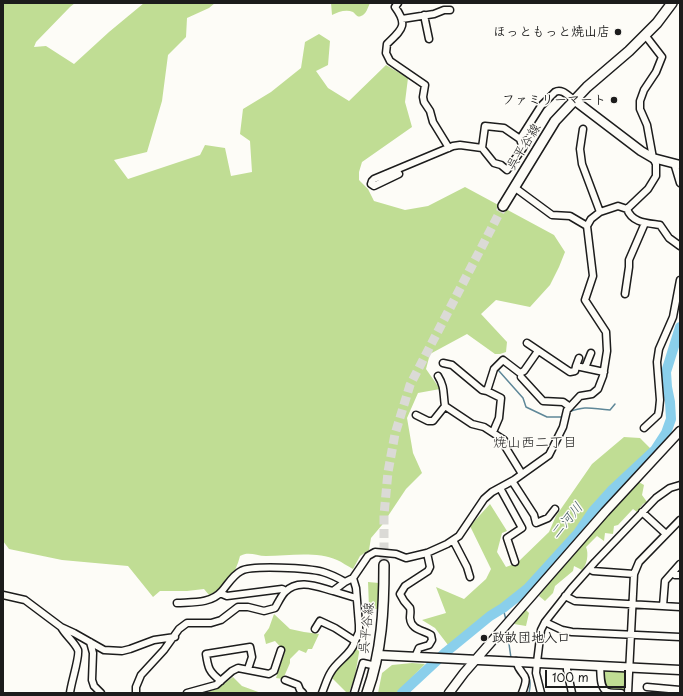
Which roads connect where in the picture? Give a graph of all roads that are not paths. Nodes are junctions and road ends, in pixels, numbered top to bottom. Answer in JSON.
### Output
{"nodes":[{"id":1,"x":398,"y":3,"type":"edge"},
{"id":2,"x":672,"y":3,"type":"edge"},
{"id":3,"x":450,"y":10,"type":"dead end"},
{"id":4,"x":424,"y":16,"type":"junction"},
{"id":5,"x":402,"y":19,"type":"junction"},
{"id":6,"x":646,"y":35,"type":"junction"},
{"id":7,"x":429,"y":39,"type":"dead end"},
{"id":8,"x":574,"y":100,"type":"junction"},
{"id":9,"x":583,"y":129,"type":"dead end"},
{"id":10,"x":520,"y":139,"type":"junction"},
{"id":11,"x":449,"y":148,"type":"junction"},
{"id":12,"x":482,"y":148,"type":"junction"},
{"id":13,"x":524,"y":148,"type":"junction"},
{"id":14,"x":534,"y":156,"type":"junction"},
{"id":15,"x":653,"y":158,"type":"junction"},
{"id":16,"x":678,"y":164,"type":"edge"},
{"id":17,"x":399,"y":174,"type":"dead end"},
{"id":18,"x":680,"y":183,"type":"edge"},
{"id":19,"x":514,"y":187,"type":"junction"},
{"id":20,"x":503,"y":206,"type":"tunnel mouth"},
{"id":21,"x":627,"y":210,"type":"junction"},
{"id":22,"x":600,"y":212,"type":"junction"},
{"id":23,"x":645,"y":223,"type":"junction"},
{"id":24,"x":587,"y":226,"type":"junction"},
{"id":25,"x":680,"y":246,"type":"edge"},
{"id":26,"x":680,"y":280,"type":"edge"},
{"id":27,"x":625,"y":294,"type":"dead end"},
{"id":28,"x":527,"y":343,"type":"dead end"},
{"id":29,"x":538,"y":351,"type":"junction"},
{"id":30,"x":591,"y":353,"type":"dead end"},
{"id":31,"x":579,"y":358,"type":"dead end"},
{"id":32,"x":443,"y":363,"type":"dead end"},
{"id":33,"x":576,"y":366,"type":"junction"},
{"id":34,"x":584,"y":368,"type":"junction"},
{"id":35,"x":604,"y":372,"type":"junction"},
{"id":36,"x":438,"y":376,"type":"dead end"},
{"id":37,"x":522,"y":377,"type":"dead end"},
{"id":38,"x":487,"y":391,"type":"junction"},
{"id":39,"x":444,"y":406,"type":"junction"},
{"id":40,"x":570,"y":407,"type":"junction"},
{"id":41,"x":416,"y":415,"type":"dead end"},
{"id":42,"x":644,"y":428,"type":"dead end"},
{"id":43,"x":680,"y":431,"type":"edge"},
{"id":44,"x":492,"y":432,"type":"junction"},
{"id":45,"x":522,"y":474,"type":"junction"},
{"id":46,"x":512,"y":481,"type":"junction"},
{"id":47,"x":680,"y":485,"type":"edge"},
{"id":48,"x":500,"y":488,"type":"junction"},
{"id":49,"x":555,"y":509,"type":"dead end"},
{"id":50,"x":642,"y":512,"type":"junction"},
{"id":51,"x":680,"y":520,"type":"edge"},
{"id":52,"x":666,"y":534,"type":"junction"},
{"id":53,"x":453,"y":540,"type":"junction"},
{"id":54,"x":427,"y":553,"type":"junction"},
{"id":55,"x":515,"y":562,"type":"dead end"},
{"id":56,"x":680,"y":564,"type":"edge"},
{"id":57,"x":384,"y":565,"type":"tunnel mouth"},
{"id":58,"x":590,"y":569,"type":"junction"},
{"id":59,"x":672,"y":573,"type":"junction"},
{"id":60,"x":634,"y":574,"type":"junction"},
{"id":61,"x":680,"y":575,"type":"edge"},
{"id":62,"x":470,"y":577,"type":"dead end"},
{"id":63,"x":353,"y":578,"type":"junction"},
{"id":64,"x":345,"y":582,"type":"junction"},
{"id":65,"x":286,"y":591,"type":"junction"},
{"id":66,"x":333,"y":591,"type":"junction"},
{"id":67,"x":220,"y":593,"type":"junction"},
{"id":68,"x":3,"y":595,"type":"edge"},
{"id":69,"x":565,"y":596,"type":"junction"},
{"id":70,"x":356,"y":598,"type":"junction"},
{"id":71,"x":177,"y":603,"type":"dead end"},
{"id":72,"x":633,"y":604,"type":"junction"},
{"id":73,"x":663,"y":606,"type":"junction"},
{"id":74,"x":680,"y":607,"type":"edge"},
{"id":75,"x":545,"y":622,"type":"junction"},
{"id":76,"x":61,"y":627,"type":"junction"},
{"id":77,"x":315,"y":629,"type":"dead end"},
{"id":78,"x":632,"y":635,"type":"junction"},
{"id":79,"x":175,"y":637,"type":"junction"},
{"id":80,"x":680,"y":637,"type":"edge"},
{"id":81,"x":355,"y":641,"type":"junction"},
{"id":82,"x":90,"y":642,"type":"junction"},
{"id":83,"x":281,"y":650,"type":"dead end"},
{"id":84,"x":378,"y":655,"type":"junction"},
{"id":85,"x":419,"y":657,"type":"junction"},
{"id":86,"x":477,"y":659,"type":"junction"},
{"id":87,"x":514,"y":661,"type":"junction"},
{"id":88,"x":537,"y":662,"type":"junction"},
{"id":89,"x":567,"y":664,"type":"junction"},
{"id":90,"x":376,"y":666,"type":"junction"},
{"id":91,"x":600,"y":666,"type":"junction"},
{"id":92,"x":630,"y":667,"type":"junction"},
{"id":93,"x":248,"y":669,"type":"junction"},
{"id":94,"x":680,"y":670,"type":"edge"},
{"id":95,"x":285,"y":680,"type":"dead end"},
{"id":96,"x":221,"y":681,"type":"junction"},
{"id":97,"x":648,"y":687,"type":"dead end"},
{"id":98,"x":680,"y":690,"type":"edge"},
{"id":99,"x":70,"y":693,"type":"edge"},
{"id":100,"x":101,"y":693,"type":"edge"},
{"id":101,"x":136,"y":693,"type":"edge"},
{"id":102,"x":187,"y":693,"type":"edge"},
{"id":103,"x":303,"y":693,"type":"edge"},
{"id":104,"x":322,"y":693,"type":"edge"},
{"id":105,"x":354,"y":693,"type":"edge"},
{"id":106,"x":367,"y":693,"type":"edge"},
{"id":107,"x":449,"y":693,"type":"edge"},
{"id":108,"x":522,"y":693,"type":"edge"},
{"id":109,"x":541,"y":693,"type":"edge"},
{"id":110,"x":572,"y":693,"type":"edge"},
{"id":111,"x":621,"y":693,"type":"edge"},
{"id":112,"x":628,"y":693,"type":"edge"}],
"edges":[{"from":1,"to":5,"type":"street"},
{"from":2,"to":6,"type":"main road","name":"呉平谷線"},
{"from":3,"to":4,"type":"street"},
{"from":4,"to":5,"type":"street"},
{"from":4,"to":7,"type":"street"},
{"from":5,"to":11,"type":"street"},
{"from":6,"to":8,"type":"main road","name":"呉平谷線"},
{"from":6,"to":15,"type":"street"},
{"from":8,"to":10,"type":"street"},
{"from":8,"to":14,"type":"main road","name":"呉平谷線"},
{"from":8,"to":15,"type":"street"},
{"from":9,"to":22,"type":"street"},
{"from":10,"to":12,"type":"street"},
{"from":10,"to":13,"type":"street"},
{"from":11,"to":12,"type":"street"},
{"from":11,"to":17,"type":"street"},
{"from":12,"to":13,"type":"street"},
{"from":13,"to":14,"type":"street"},
{"from":14,"to":19,"type":"main road","name":"呉平谷線"},
{"from":15,"to":16,"type":"street"},
{"from":15,"to":21,"type":"street"},
{"from":16,"to":18,"type":"street"},
{"from":19,"to":20,"type":"main road","name":"呉平谷線"},
{"from":19,"to":24,"type":"street"},
{"from":21,"to":22,"type":"street"},
{"from":21,"to":23,"type":"street"},
{"from":22,"to":24,"type":"street"},
{"from":23,"to":25,"type":"street"},
{"from":23,"to":27,"type":"street"},
{"from":24,"to":35,"type":"street"},
{"from":26,"to":42,"type":"street"},
{"from":28,"to":29,"type":"street"},
{"from":29,"to":33,"type":"street"},
{"from":29,"to":38,"type":"street"},
{"from":30,"to":34,"type":"street"},
{"from":31,"to":33,"type":"street"},
{"from":32,"to":38,"type":"street"},
{"from":33,"to":34,"type":"street"},
{"from":34,"to":35,"type":"street"},
{"from":35,"to":40,"type":"street"},
{"from":36,"to":39,"type":"street"},
{"from":37,"to":40,"type":"street"},
{"from":38,"to":44,"type":"street"},
{"from":39,"to":41,"type":"street"},
{"from":39,"to":44,"type":"street"},
{"from":40,"to":45,"type":"street"},
{"from":43,"to":86,"type":"street"},
{"from":44,"to":45,"type":"street"},
{"from":45,"to":46,"type":"street"},
{"from":46,"to":48,"type":"street"},
{"from":46,"to":49,"type":"street"},
{"from":47,"to":50,"type":"street"},
{"from":48,"to":53,"type":"street"},
{"from":48,"to":55,"type":"street"},
{"from":50,"to":52,"type":"street"},
{"from":50,"to":58,"type":"street"},
{"from":51,"to":52,"type":"street"},
{"from":52,"to":60,"type":"street"},
{"from":53,"to":54,"type":"street"},
{"from":53,"to":62,"type":"street"},
{"from":54,"to":63,"type":"street"},
{"from":54,"to":85,"type":"street"},
{"from":56,"to":59,"type":"street"},
{"from":57,"to":84,"type":"main road","name":"呉平谷線"},
{"from":58,"to":60,"type":"street"},
{"from":58,"to":69,"type":"street"},
{"from":59,"to":61,"type":"street"},
{"from":59,"to":73,"type":"street"},
{"from":60,"to":72,"type":"street"},
{"from":63,"to":64,"type":"street"},
{"from":63,"to":70,"type":"street"},
{"from":64,"to":66,"type":"street"},
{"from":64,"to":67,"type":"street"},
{"from":65,"to":66,"type":"street"},
{"from":65,"to":67,"type":"street"},
{"from":65,"to":79,"type":"street"},
{"from":66,"to":70,"type":"street"},
{"from":67,"to":71,"type":"street"},
{"from":68,"to":76,"type":"street"},
{"from":69,"to":72,"type":"street"},
{"from":69,"to":75,"type":"street"},
{"from":70,"to":81,"type":"street"},
{"from":72,"to":73,"type":"street"},
{"from":72,"to":78,"type":"street"},
{"from":73,"to":74,"type":"street"},
{"from":75,"to":78,"type":"street"},
{"from":75,"to":88,"type":"street"},
{"from":76,"to":82,"type":"street"},
{"from":76,"to":99,"type":"street"},
{"from":77,"to":81,"type":"street"},
{"from":78,"to":80,"type":"street"},
{"from":78,"to":92,"type":"street"},
{"from":79,"to":82,"type":"street"},
{"from":79,"to":101,"type":"street"},
{"from":81,"to":104,"type":"street"},
{"from":82,"to":100,"type":"street"},
{"from":83,"to":93,"type":"street"},
{"from":84,"to":85,"type":"street"},
{"from":84,"to":90,"type":"main road","name":"呉平谷線"},
{"from":85,"to":86,"type":"street"},
{"from":86,"to":87,"type":"street"},
{"from":86,"to":107,"type":"street"},
{"from":87,"to":88,"type":"street"},
{"from":87,"to":108,"type":"street"},
{"from":88,"to":89,"type":"street"},
{"from":88,"to":109,"type":"street"},
{"from":89,"to":91,"type":"street"},
{"from":89,"to":110,"type":"street"},
{"from":90,"to":105,"type":"street"},
{"from":90,"to":106,"type":"main road","name":"呉平谷線"},
{"from":91,"to":92,"type":"street"},
{"from":91,"to":111,"type":"street"},
{"from":92,"to":94,"type":"street"},
{"from":92,"to":112,"type":"street"},
{"from":93,"to":96,"type":"street"},
{"from":93,"to":96,"type":"street"},
{"from":95,"to":103,"type":"street"},
{"from":96,"to":102,"type":"street"},
{"from":97,"to":98,"type":"street"}]}
